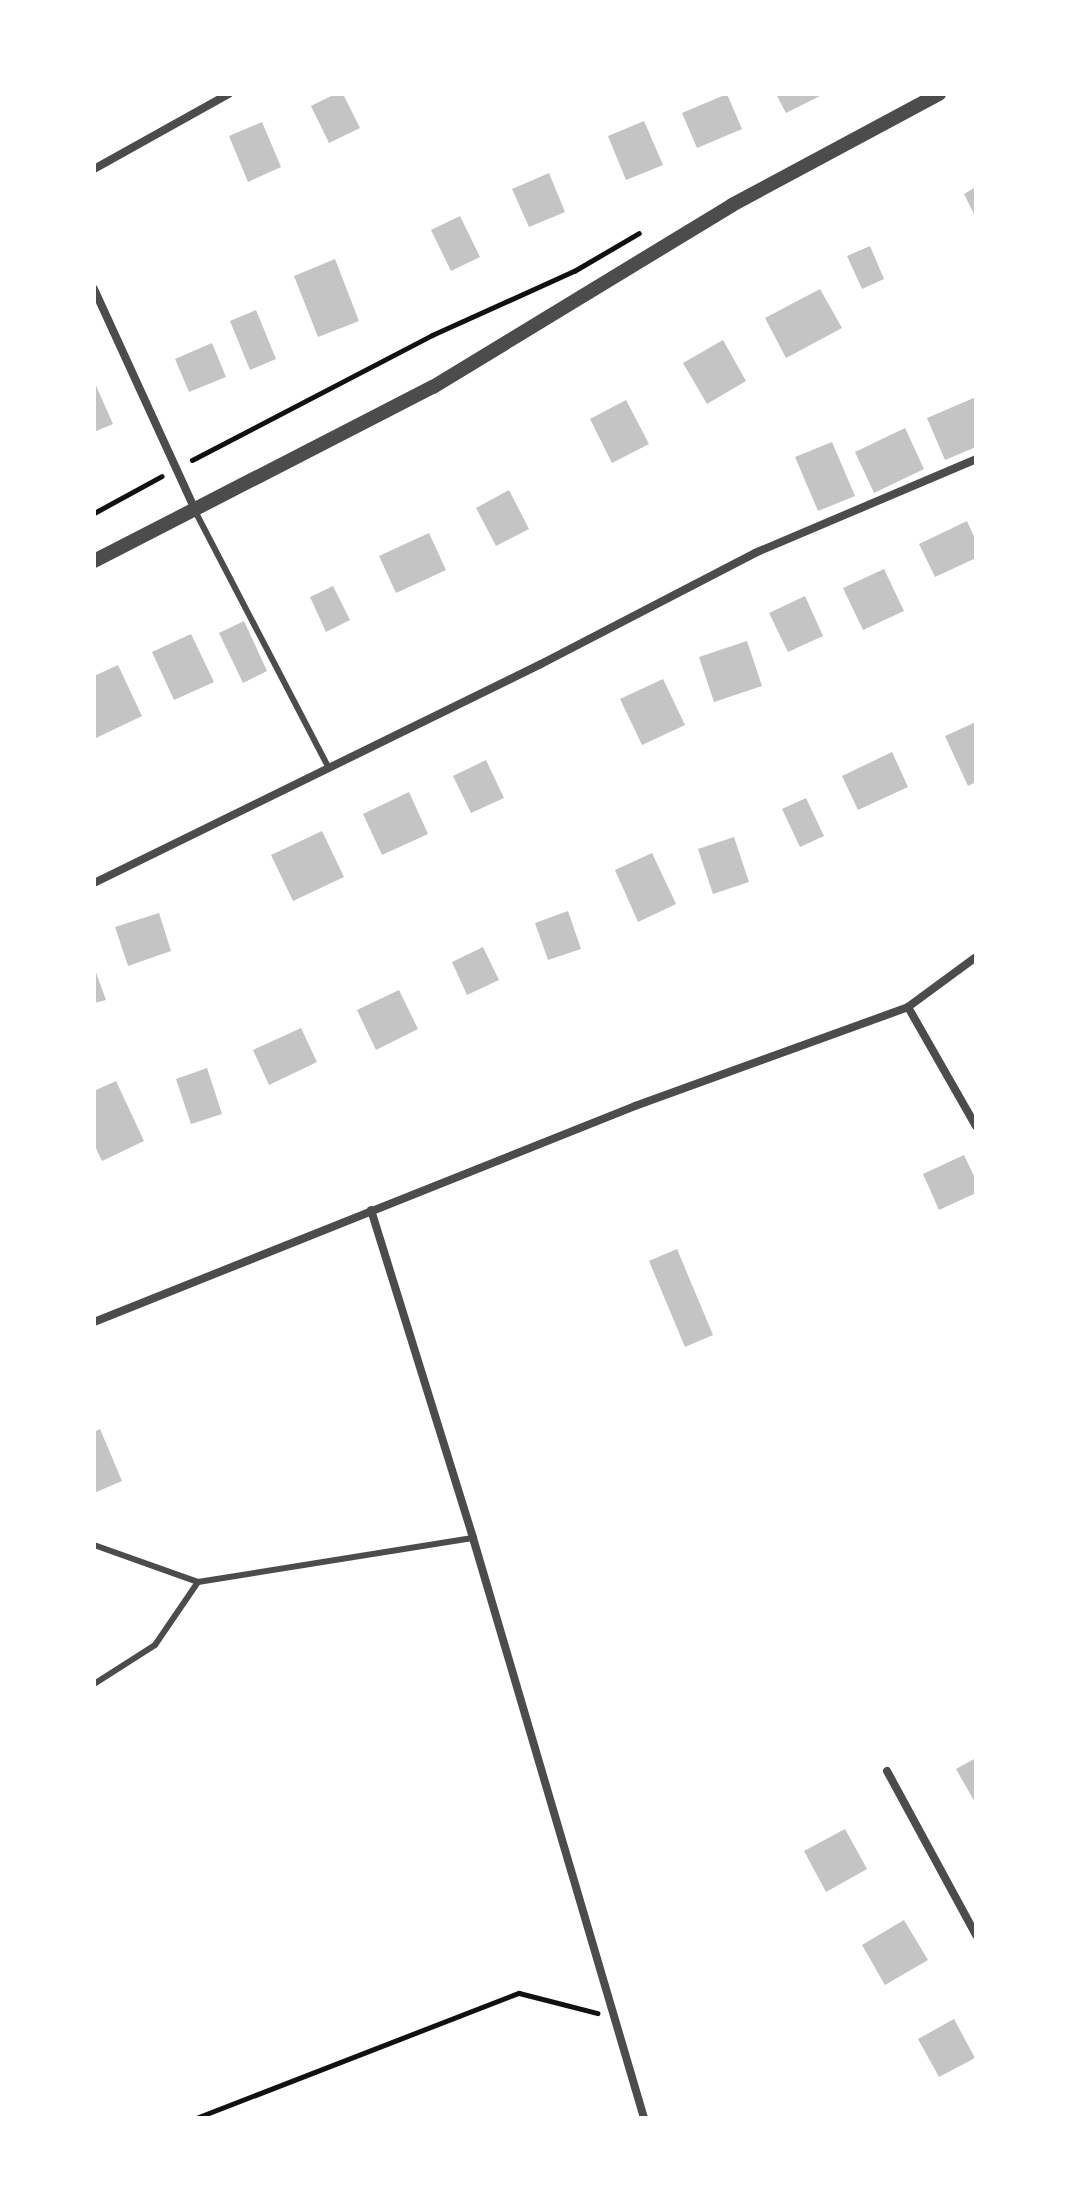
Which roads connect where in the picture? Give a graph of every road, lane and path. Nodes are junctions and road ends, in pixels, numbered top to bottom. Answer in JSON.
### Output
{"nodes":[{"id":1,"x":229,"y":94,"type":"edge"},
{"id":2,"x":939,"y":94,"type":"edge"},
{"id":3,"x":94,"y":169,"type":"edge"},
{"id":4,"x":650,"y":227,"type":"dead end"},
{"id":5,"x":94,"y":289,"type":"edge"},
{"id":6,"x":976,"y":459,"type":"edge"},
{"id":7,"x":176,"y":468,"type":"junction"},
{"id":8,"x":195,"y":511,"type":"junction"},
{"id":9,"x":94,"y":513,"type":"edge"},
{"id":10,"x":94,"y":561,"type":"edge"},
{"id":11,"x":328,"y":766,"type":"junction"},
{"id":12,"x":94,"y":883,"type":"edge"},
{"id":13,"x":976,"y":957,"type":"edge"},
{"id":14,"x":908,"y":1007,"type":"junction"},
{"id":15,"x":976,"y":1126,"type":"edge"},
{"id":16,"x":371,"y":1210,"type":"junction"},
{"id":17,"x":94,"y":1322,"type":"edge"},
{"id":18,"x":473,"y":1538,"type":"junction"},
{"id":19,"x":94,"y":1545,"type":"edge"},
{"id":20,"x":198,"y":1582,"type":"junction"},
{"id":21,"x":94,"y":1684,"type":"edge"},
{"id":22,"x":887,"y":1771,"type":"dead end"},
{"id":23,"x":976,"y":1935,"type":"edge"},
{"id":24,"x":614,"y":2018,"type":"junction"},
{"id":25,"x":196,"y":2118,"type":"edge"},
{"id":26,"x":644,"y":2118,"type":"edge"}],
"edges":[{"from":1,"to":3,"type":"street"},
{"from":2,"to":8,"type":"street"},
{"from":4,"to":7,"type":"path"},
{"from":5,"to":7,"type":"street"},
{"from":6,"to":11,"type":"street"},
{"from":7,"to":8,"type":"street"},
{"from":7,"to":9,"type":"path"},
{"from":8,"to":10,"type":"street"},
{"from":8,"to":11,"type":"lane"},
{"from":11,"to":12,"type":"street"},
{"from":13,"to":14,"type":"street"},
{"from":14,"to":15,"type":"street"},
{"from":14,"to":16,"type":"street"},
{"from":16,"to":17,"type":"street"},
{"from":16,"to":18,"type":"street"},
{"from":18,"to":20,"type":"lane"},
{"from":18,"to":24,"type":"street"},
{"from":19,"to":20,"type":"lane"},
{"from":20,"to":21,"type":"lane"},
{"from":22,"to":23,"type":"street"},
{"from":24,"to":25,"type":"path"},
{"from":24,"to":26,"type":"street"}]}
